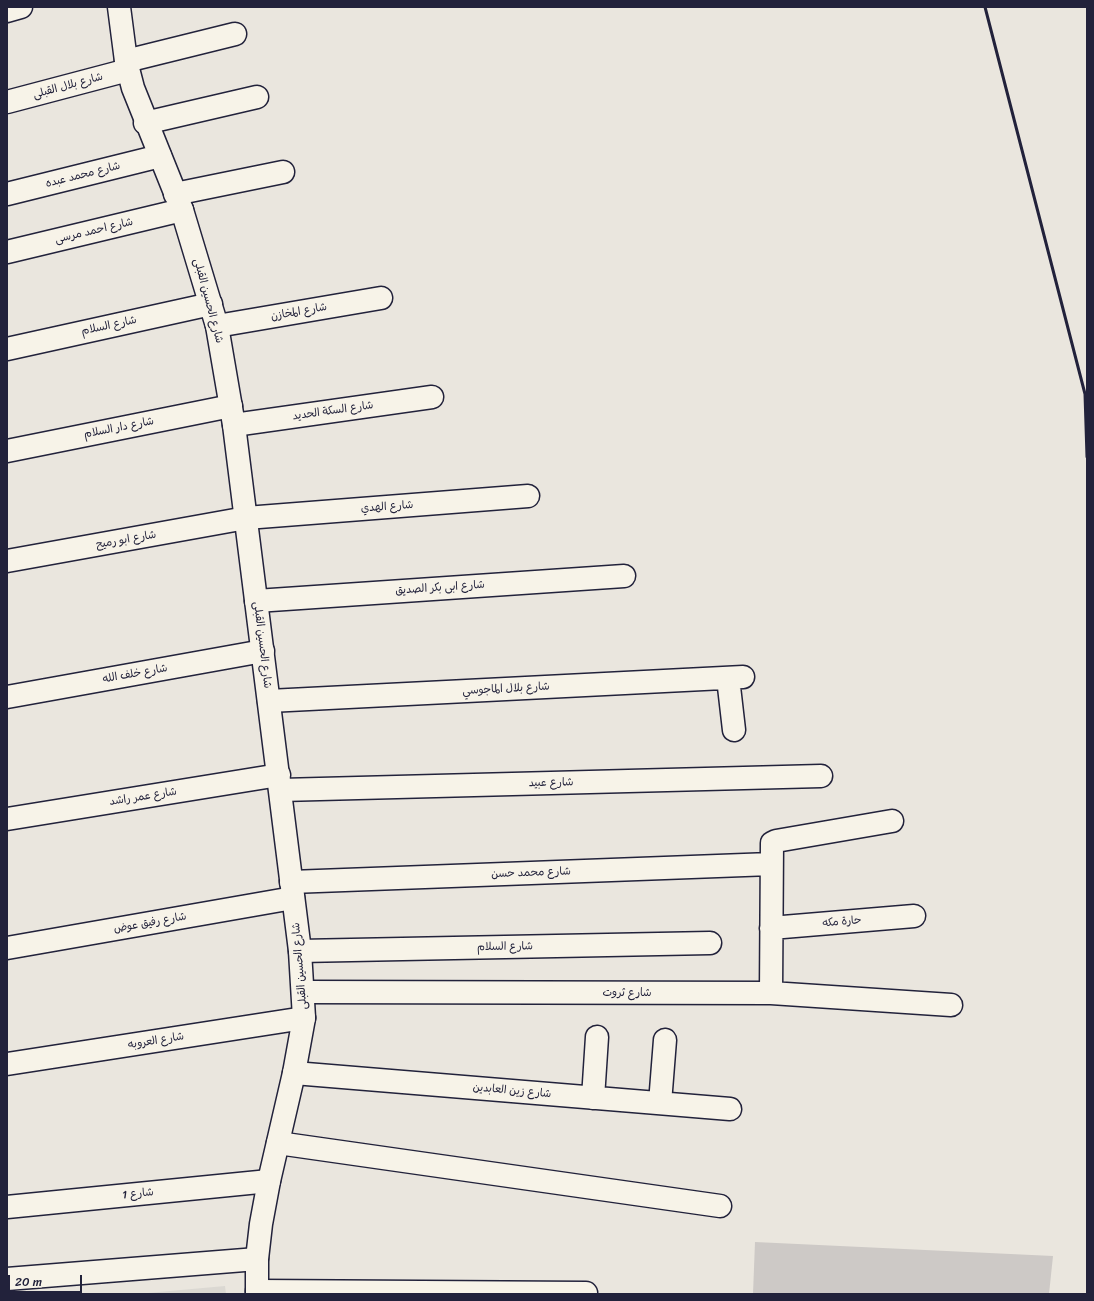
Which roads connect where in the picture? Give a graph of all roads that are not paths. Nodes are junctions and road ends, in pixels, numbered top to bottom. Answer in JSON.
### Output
{"nodes":[{"id":1,"x":21,"y":7,"type":"edge"},
{"id":2,"x":119,"y":7,"type":"edge"},
{"id":3,"x":7,"y":10,"type":"edge"},
{"id":4,"x":235,"y":34,"type":"dead end"},
{"id":5,"x":127,"y":65,"type":"junction"},
{"id":6,"x":257,"y":98,"type":"dead end"},
{"id":7,"x":7,"y":102,"type":"edge"},
{"id":8,"x":145,"y":123,"type":"junction"},
{"id":9,"x":160,"y":156,"type":"junction"},
{"id":10,"x":283,"y":172,"type":"dead end"},
{"id":11,"x":7,"y":194,"type":"edge"},
{"id":12,"x":178,"y":202,"type":"junction"},
{"id":13,"x":7,"y":252,"type":"edge"},
{"id":14,"x":381,"y":298,"type":"dead end"},
{"id":15,"x":211,"y":304,"type":"junction"},
{"id":16,"x":217,"y":326,"type":"junction"},
{"id":17,"x":7,"y":349,"type":"edge"},
{"id":18,"x":432,"y":397,"type":"dead end"},
{"id":19,"x":233,"y":415,"type":"junction"},
{"id":20,"x":7,"y":451,"type":"edge"},
{"id":21,"x":528,"y":496,"type":"dead end"},
{"id":22,"x":246,"y":518,"type":"junction"},
{"id":23,"x":7,"y":562,"type":"edge"},
{"id":24,"x":624,"y":576,"type":"dead end"},
{"id":25,"x":256,"y":600,"type":"junction"},
{"id":26,"x":263,"y":651,"type":"junction"},
{"id":27,"x":7,"y":697,"type":"edge"},
{"id":28,"x":269,"y":701,"type":"junction"},
{"id":29,"x":734,"y":730,"type":"dead end"},
{"id":30,"x":822,"y":776,"type":"dead end"},
{"id":31,"x":280,"y":783,"type":"junction"},
{"id":32,"x":7,"y":819,"type":"edge"},
{"id":33,"x":892,"y":821,"type":"dead end"},
{"id":34,"x":771,"y":864,"type":"junction"},
{"id":35,"x":292,"y":890,"type":"junction"},
{"id":36,"x":914,"y":916,"type":"dead end"},
{"id":37,"x":771,"y":928,"type":"junction"},
{"id":38,"x":710,"y":943,"type":"dead end"},
{"id":39,"x":7,"y":948,"type":"edge"},
{"id":40,"x":300,"y":951,"type":"junction"},
{"id":41,"x":303,"y":992,"type":"junction"},
{"id":42,"x":771,"y":993,"type":"junction"},
{"id":43,"x":951,"y":1005,"type":"dead end"},
{"id":44,"x":304,"y":1018,"type":"junction"},
{"id":45,"x":597,"y":1037,"type":"dead end"},
{"id":46,"x":665,"y":1040,"type":"dead end"},
{"id":47,"x":7,"y":1064,"type":"edge"},
{"id":48,"x":294,"y":1073,"type":"junction"},
{"id":49,"x":593,"y":1098,"type":"junction"},
{"id":50,"x":660,"y":1103,"type":"junction"},
{"id":51,"x":730,"y":1109,"type":"dead end"},
{"id":52,"x":278,"y":1143,"type":"junction"},
{"id":53,"x":269,"y":1181,"type":"junction"},
{"id":54,"x":720,"y":1206,"type":"dead end"},
{"id":55,"x":7,"y":1207,"type":"edge"},
{"id":56,"x":257,"y":1259,"type":"junction"},
{"id":57,"x":7,"y":1279,"type":"edge"},
{"id":58,"x":257,"y":1293,"type":"edge"},
{"id":59,"x":586,"y":1293,"type":"dead end"}],
"edges":[{"from":1,"to":3,"type":"street"},
{"from":2,"to":5,"type":"street","name":"شارع الحسين القبلى"},
{"from":4,"to":5,"type":"street","name":"شارع بلال القبلى"},
{"from":5,"to":7,"type":"street","name":"شارع بلال القبلى"},
{"from":5,"to":8,"type":"street","name":"شارع الحسين القبلى"},
{"from":6,"to":8,"type":"street"},
{"from":8,"to":9,"type":"street","name":"شارع الحسين القبلى"},
{"from":9,"to":11,"type":"street","name":"شارع محمد عبده"},
{"from":9,"to":12,"type":"street","name":"شارع الحسين القبلى"},
{"from":10,"to":12,"type":"street","name":"شارع احمد مرسى"},
{"from":12,"to":13,"type":"street","name":"شارع احمد مرسى"},
{"from":12,"to":15,"type":"street","name":"شارع الحسين القبلى"},
{"from":14,"to":16,"type":"street","name":"شارع المخازن"},
{"from":15,"to":16,"type":"street","name":"شارع الحسين القبلى"},
{"from":15,"to":17,"type":"street","name":"شارع السلام"},
{"from":16,"to":19,"type":"street","name":"شارع الحسين القبلى"},
{"from":18,"to":19,"type":"street","name":"شارع السكة الحديد"},
{"from":19,"to":20,"type":"street","name":"شارع دار السلام"},
{"from":19,"to":22,"type":"street","name":"شارع الحسين القبلى"},
{"from":21,"to":22,"type":"street","name":"شارع الهدي"},
{"from":22,"to":23,"type":"street","name":"شارع ابو رميح"},
{"from":22,"to":25,"type":"street","name":"شارع الحسين القبلى"},
{"from":24,"to":25,"type":"street","name":"شارع ابى بكر الصديق"},
{"from":25,"to":26,"type":"street","name":"شارع الحسين القبلى"},
{"from":26,"to":27,"type":"street","name":"شارع خلف الله"},
{"from":26,"to":28,"type":"street","name":"شارع الحسين القبلى"},
{"from":28,"to":29,"type":"street","name":"شارع بلال الماجوسي"},
{"from":28,"to":31,"type":"street","name":"شارع الحسين القبلى"},
{"from":30,"to":31,"type":"street","name":"شارع عبيد"},
{"from":31,"to":32,"type":"street","name":"شارع عمر راشد"},
{"from":31,"to":35,"type":"street","name":"شارع الحسين القبلى"},
{"from":33,"to":34,"type":"street"},
{"from":34,"to":35,"type":"street","name":"شارع محمد حسن"},
{"from":34,"to":37,"type":"street"},
{"from":35,"to":39,"type":"street","name":"شارع رفيق عوض"},
{"from":35,"to":40,"type":"street","name":"شارع الحسين القبلى"},
{"from":36,"to":37,"type":"street","name":"حارة مكه"},
{"from":37,"to":42,"type":"street"},
{"from":38,"to":40,"type":"street","name":"شارع السلام"},
{"from":40,"to":41,"type":"street","name":"شارع الحسين القبلى"},
{"from":41,"to":42,"type":"street","name":"شارع ثروت"},
{"from":41,"to":44,"type":"street","name":"شارع الحسين القبلى"},
{"from":42,"to":43,"type":"street","name":"شارع ثروت"},
{"from":44,"to":47,"type":"street","name":"شارع العروبه"},
{"from":44,"to":48,"type":"street","name":"شارع الحسين القبلى"},
{"from":45,"to":49,"type":"street"},
{"from":46,"to":50,"type":"street"},
{"from":48,"to":49,"type":"street","name":"شارع زين العابدين"},
{"from":48,"to":52,"type":"street","name":"شارع الحسين القبلى"},
{"from":49,"to":50,"type":"street","name":"شارع زين العابدين"},
{"from":50,"to":51,"type":"street","name":"شارع زين العابدين"},
{"from":52,"to":53,"type":"street","name":"شارع الحسين القبلى"},
{"from":52,"to":54,"type":"street"},
{"from":53,"to":55,"type":"street","name":"شارع 1"},
{"from":53,"to":56,"type":"street","name":"شارع الحسين القبلى"},
{"from":56,"to":57,"type":"street"},
{"from":56,"to":58,"type":"street","name":"شارع الحسين القبلى"},
{"from":58,"to":59,"type":"street"}]}
